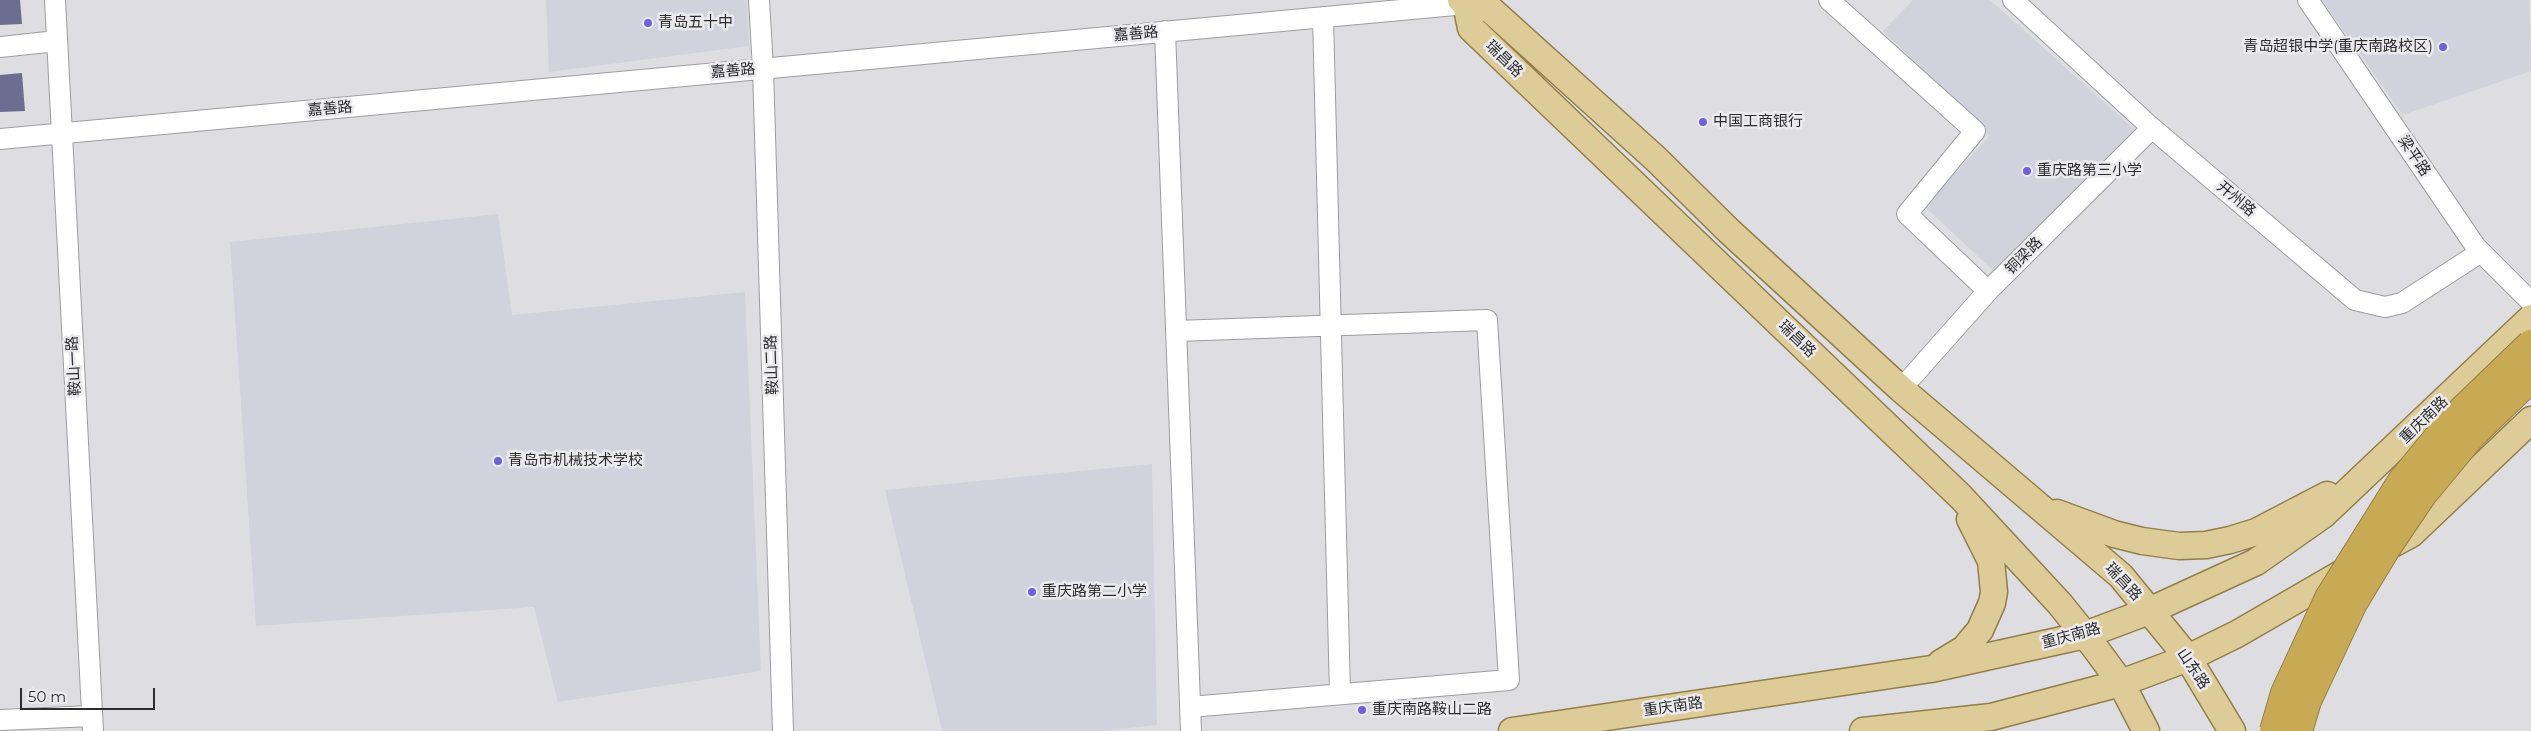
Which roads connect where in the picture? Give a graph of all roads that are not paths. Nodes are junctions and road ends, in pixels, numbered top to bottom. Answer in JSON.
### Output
{"nodes":[{"id":1,"x":55,"y":0,"type":"edge"},
{"id":2,"x":759,"y":0,"type":"edge"},
{"id":3,"x":1829,"y":0,"type":"edge"},
{"id":4,"x":2013,"y":0,"type":"edge"},
{"id":5,"x":2308,"y":0,"type":"edge"},
{"id":6,"x":1466,"y":2,"type":"edge"},
{"id":7,"x":1323,"y":17,"type":"junction"},
{"id":8,"x":1165,"y":31,"type":"junction"},
{"id":9,"x":57,"y":41,"type":"junction"},
{"id":10,"x":0,"y":47,"type":"edge"},
{"id":11,"x":764,"y":69,"type":"junction"},
{"id":12,"x":2152,"y":128,"type":"junction"},
{"id":13,"x":62,"y":133,"type":"junction"},
{"id":14,"x":0,"y":139,"type":"edge"},
{"id":15,"x":2481,"y":252,"type":"junction"},
{"id":16,"x":1988,"y":291,"type":"junction"},
{"id":17,"x":2531,"y":302,"type":"edge"},
{"id":18,"x":2531,"y":318,"type":"edge"},
{"id":19,"x":1331,"y":325,"type":"junction"},
{"id":20,"x":1176,"y":331,"type":"junction"},
{"id":21,"x":2531,"y":344,"type":"edge"},
{"id":22,"x":2531,"y":378,"type":"edge"},
{"id":23,"x":1901,"y":389,"type":"junction"},
{"id":24,"x":2531,"y":420,"type":"edge"},
{"id":25,"x":2366,"y":476,"type":"junction"},
{"id":26,"x":1961,"y":497,"type":"junction"},
{"id":27,"x":2042,"y":507,"type":"junction"},
{"id":28,"x":2411,"y":534,"type":"junction"},
{"id":29,"x":2149,"y":611,"type":"junction"},
{"id":30,"x":2085,"y":635,"type":"junction"},
{"id":31,"x":2188,"y":658,"type":"junction"},
{"id":32,"x":1931,"y":669,"type":"junction"},
{"id":33,"x":2121,"y":683,"type":"junction"},
{"id":34,"x":1340,"y":694,"type":"junction"},
{"id":35,"x":1190,"y":707,"type":"junction"},
{"id":36,"x":0,"y":720,"type":"edge"},
{"id":37,"x":92,"y":724,"type":"edge"},
{"id":38,"x":784,"y":731,"type":"edge"},
{"id":39,"x":1191,"y":731,"type":"edge"},
{"id":40,"x":1512,"y":731,"type":"edge"},
{"id":41,"x":1863,"y":731,"type":"edge"},
{"id":42,"x":2146,"y":731,"type":"edge"},
{"id":43,"x":2232,"y":731,"type":"edge"},
{"id":44,"x":2274,"y":731,"type":"edge"},
{"id":45,"x":2289,"y":731,"type":"edge"},
{"id":46,"x":2298,"y":731,"type":"edge"}],
"edges":[{"from":1,"to":9,"type":"street","name":"鞍山一路"},
{"from":2,"to":11,"type":"street","name":"鞍山二路"},
{"from":3,"to":16,"type":"street"},
{"from":4,"to":12,"type":"street","name":"开州路"},
{"from":5,"to":15,"type":"street","name":"梁平路"},
{"from":6,"to":7,"type":"street","name":"嘉善路"},
{"from":6,"to":23,"type":"main road","name":"瑞昌路"},
{"from":6,"to":26,"type":"main road","name":"瑞昌路"},
{"from":7,"to":8,"type":"street","name":"嘉善路"},
{"from":7,"to":19,"type":"street"},
{"from":8,"to":11,"type":"street","name":"嘉善路"},
{"from":8,"to":20,"type":"street"},
{"from":9,"to":10,"type":"street"},
{"from":9,"to":13,"type":"street","name":"鞍山一路"},
{"from":11,"to":13,"type":"street","name":"嘉善路"},
{"from":11,"to":38,"type":"street","name":"鞍山二路"},
{"from":12,"to":15,"type":"street","name":"开州路"},
{"from":12,"to":16,"type":"street","name":"铜梁路"},
{"from":13,"to":14,"type":"street","name":"嘉善路"},
{"from":13,"to":37,"type":"street","name":"鞍山一路"},
{"from":15,"to":17,"type":"street","name":"梁平路"},
{"from":16,"to":23,"type":"street","name":"铜梁路"},
{"from":18,"to":25,"type":"main road","name":"重庆南路"},
{"from":19,"to":20,"type":"street"},
{"from":19,"to":34,"type":"street"},
{"from":19,"to":34,"type":"street"},
{"from":20,"to":35,"type":"street"},
{"from":21,"to":44,"type":"highway","bridge":true},
{"from":22,"to":46,"type":"highway","bridge":true},
{"from":23,"to":27,"type":"main road","name":"瑞昌路"},
{"from":24,"to":28,"type":"main road"},
{"from":25,"to":27,"type":"main road"},
{"from":25,"to":29,"type":"main road","name":"重庆南路"},
{"from":26,"to":30,"type":"main road","name":"瑞昌路"},
{"from":26,"to":32,"type":"main road"},
{"from":27,"to":29,"type":"main road","name":"瑞昌路"},
{"from":28,"to":31,"type":"main road"},
{"from":28,"to":45,"type":"main road"},
{"from":29,"to":30,"type":"main road","name":"重庆南路"},
{"from":29,"to":31,"type":"main road","name":"山东路"},
{"from":30,"to":32,"type":"main road","name":"重庆南路"},
{"from":30,"to":33,"type":"main road","name":"瑞昌路"},
{"from":31,"to":33,"type":"main road"},
{"from":31,"to":43,"type":"main road","name":"山东路"},
{"from":32,"to":40,"type":"main road","name":"重庆南路"},
{"from":33,"to":41,"type":"main road"},
{"from":33,"to":42,"type":"main road"},
{"from":34,"to":35,"type":"street"},
{"from":35,"to":39,"type":"street"},
{"from":36,"to":37,"type":"street"}]}
